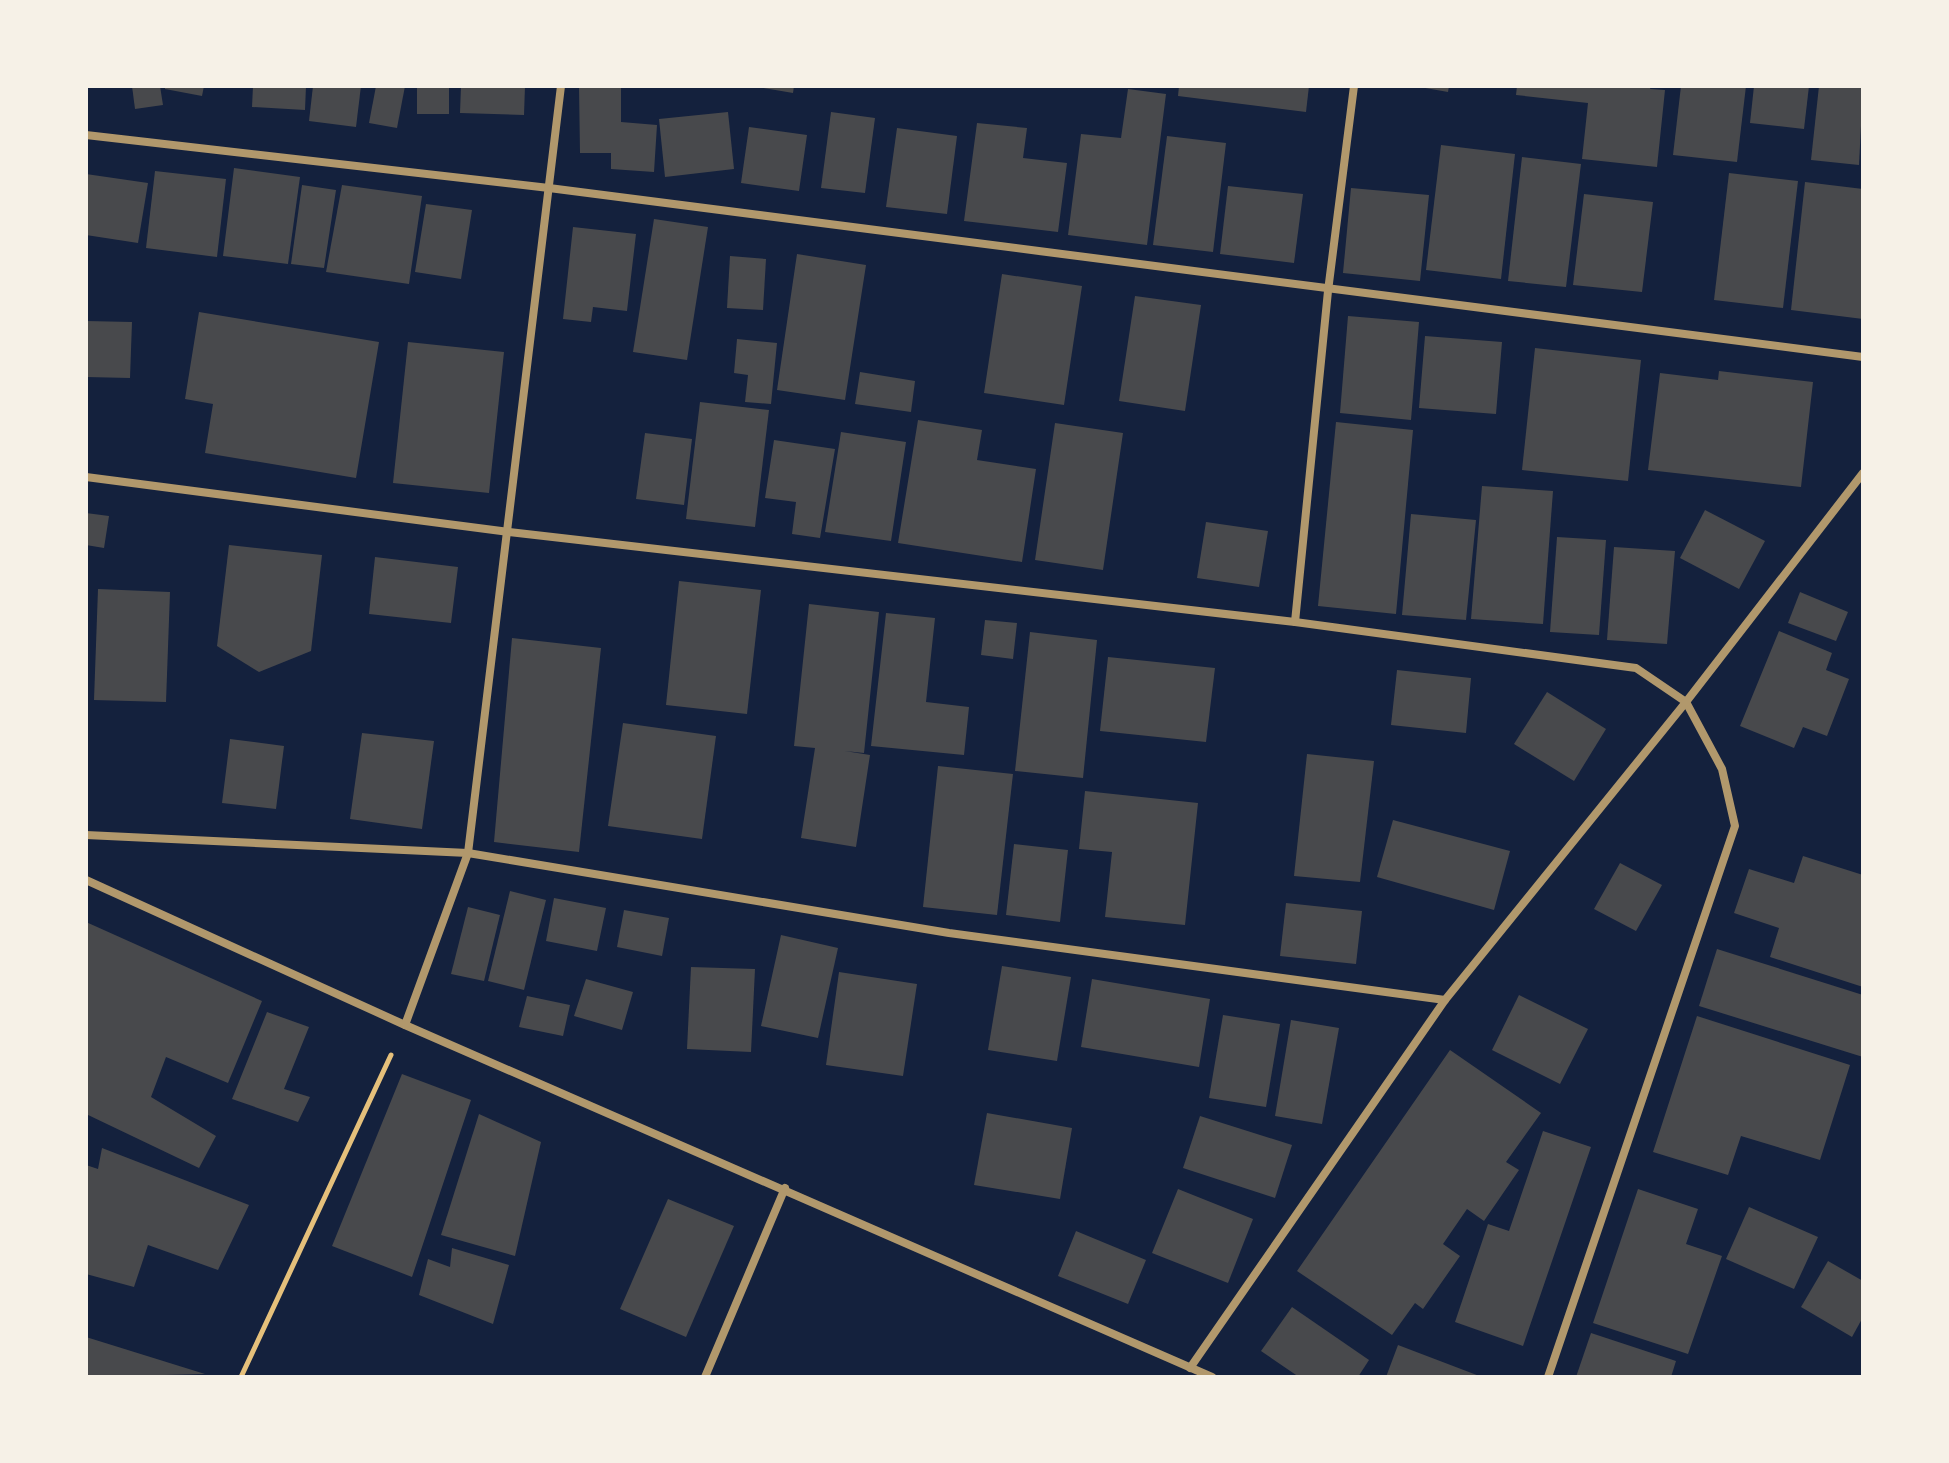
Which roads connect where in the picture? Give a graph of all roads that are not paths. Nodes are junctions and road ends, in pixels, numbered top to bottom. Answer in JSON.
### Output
{"nodes":[{"id":1,"x":561,"y":86,"type":"edge"},
{"id":2,"x":1354,"y":86,"type":"edge"},
{"id":3,"x":86,"y":135,"type":"edge"},
{"id":4,"x":549,"y":188,"type":"junction"},
{"id":5,"x":1328,"y":291,"type":"junction"},
{"id":6,"x":1863,"y":357,"type":"edge"},
{"id":7,"x":1863,"y":473,"type":"edge"},
{"id":8,"x":86,"y":477,"type":"edge"},
{"id":9,"x":509,"y":532,"type":"junction"},
{"id":10,"x":1295,"y":622,"type":"junction"},
{"id":11,"x":1686,"y":702,"type":"junction"},
{"id":12,"x":86,"y":835,"type":"edge"},
{"id":13,"x":468,"y":853,"type":"junction"},
{"id":14,"x":86,"y":880,"type":"edge"},
{"id":15,"x":1445,"y":1000,"type":"junction"},
{"id":16,"x":405,"y":1025,"type":"junction"},
{"id":17,"x":785,"y":1188,"type":"junction"},
{"id":18,"x":1190,"y":1368,"type":"junction"},
{"id":19,"x":705,"y":1377,"type":"edge"},
{"id":20,"x":1212,"y":1377,"type":"edge"},
{"id":21,"x":1548,"y":1377,"type":"edge"}],
"edges":[{"from":1,"to":4,"type":"street"},
{"from":2,"to":5,"type":"street"},
{"from":3,"to":4,"type":"street"},
{"from":4,"to":5,"type":"street"},
{"from":4,"to":9,"type":"street"},
{"from":5,"to":6,"type":"street"},
{"from":5,"to":10,"type":"street"},
{"from":7,"to":11,"type":"street"},
{"from":8,"to":9,"type":"street"},
{"from":9,"to":10,"type":"street"},
{"from":9,"to":13,"type":"street"},
{"from":10,"to":11,"type":"street"},
{"from":11,"to":15,"type":"street"},
{"from":11,"to":21,"type":"street"},
{"from":12,"to":13,"type":"street"},
{"from":13,"to":15,"type":"street"},
{"from":13,"to":16,"type":"street"},
{"from":14,"to":16,"type":"street"},
{"from":15,"to":18,"type":"street"},
{"from":16,"to":17,"type":"street"},
{"from":17,"to":18,"type":"street"},
{"from":17,"to":19,"type":"street"},
{"from":18,"to":20,"type":"street"}]}
